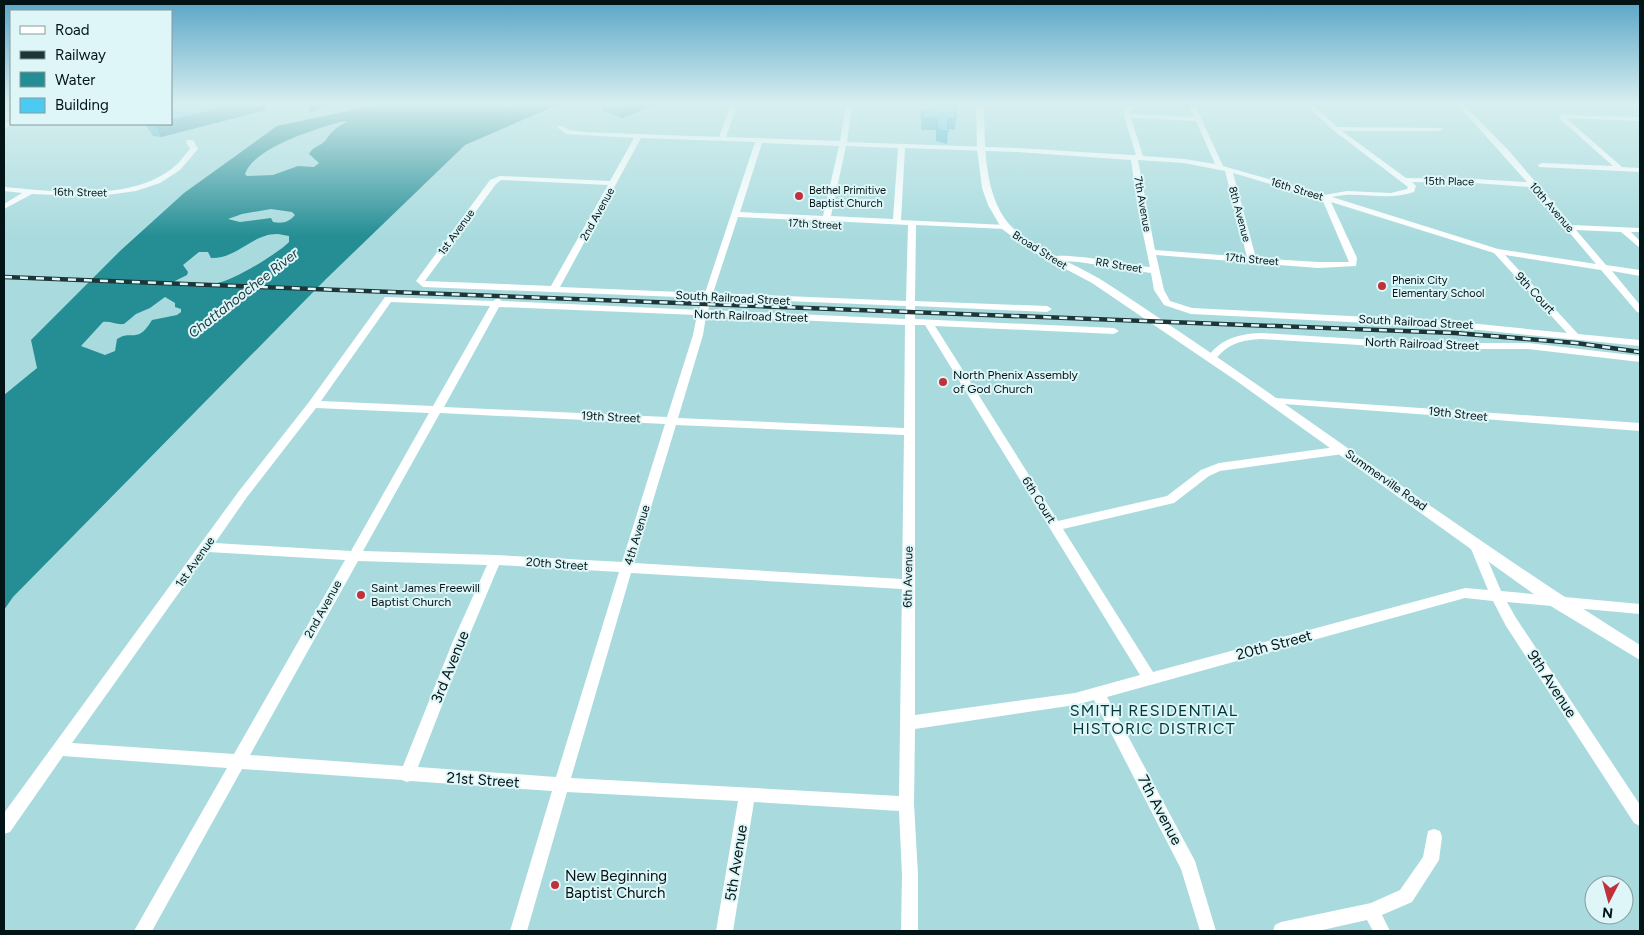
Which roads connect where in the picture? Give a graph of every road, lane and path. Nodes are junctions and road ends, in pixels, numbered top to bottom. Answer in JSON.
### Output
{"nodes":[{"id":1,"x":194,"y":149,"type":"edge"},
{"id":2,"x":632,"y":149,"type":"edge"},
{"id":3,"x":756,"y":149,"type":"edge"},
{"id":4,"x":842,"y":149,"type":"edge"},
{"id":5,"x":902,"y":149,"type":"edge"},
{"id":6,"x":971,"y":149,"type":"edge"},
{"id":7,"x":981,"y":149,"type":"junction"},
{"id":8,"x":1135,"y":149,"type":"edge"},
{"id":9,"x":1213,"y":149,"type":"edge"},
{"id":10,"x":1362,"y":149,"type":"edge"},
{"id":11,"x":1500,"y":149,"type":"edge"},
{"id":12,"x":1597,"y":149,"type":"edge"},
{"id":13,"x":1137,"y":157,"type":"junction"},
{"id":14,"x":1542,"y":165,"type":"dead end"},
{"id":15,"x":1224,"y":168,"type":"junction"},
{"id":16,"x":1620,"y":169,"type":"junction"},
{"id":17,"x":1640,"y":170,"type":"edge"},
{"id":18,"x":1406,"y":180,"type":"junction"},
{"id":19,"x":614,"y":183,"type":"junction"},
{"id":20,"x":1532,"y":184,"type":"junction"},
{"id":21,"x":4,"y":189,"type":"edge"},
{"id":22,"x":18,"y":190,"type":"junction"},
{"id":23,"x":31,"y":191,"type":"junction"},
{"id":24,"x":1325,"y":197,"type":"junction"},
{"id":25,"x":4,"y":200,"type":"edge"},
{"id":26,"x":4,"y":207,"type":"edge"},
{"id":27,"x":734,"y":217,"type":"junction"},
{"id":28,"x":826,"y":222,"type":"junction"},
{"id":29,"x":897,"y":222,"type":"junction"},
{"id":30,"x":912,"y":223,"type":"junction"},
{"id":31,"x":1568,"y":226,"type":"junction"},
{"id":32,"x":1006,"y":228,"type":"junction"},
{"id":33,"x":1623,"y":229,"type":"junction"},
{"id":34,"x":1640,"y":230,"type":"edge"},
{"id":35,"x":1640,"y":245,"type":"edge"},
{"id":36,"x":1498,"y":251,"type":"junction"},
{"id":37,"x":1152,"y":252,"type":"junction"},
{"id":38,"x":1051,"y":258,"type":"junction"},
{"id":39,"x":1252,"y":259,"type":"junction"},
{"id":40,"x":1606,"y":269,"type":"junction"},
{"id":41,"x":1156,"y":271,"type":"junction"},
{"id":42,"x":1640,"y":273,"type":"edge"},
{"id":43,"x":420,"y":282,"type":"joint"},
{"id":44,"x":505,"y":288,"type":"junction"},
{"id":45,"x":554,"y":290,"type":"junction"},
{"id":46,"x":707,"y":297,"type":"junction"},
{"id":47,"x":388,"y":300,"type":"joint"},
{"id":48,"x":496,"y":305,"type":"junction"},
{"id":49,"x":911,"y":305,"type":"junction"},
{"id":50,"x":1133,"y":306,"type":"joint"},
{"id":51,"x":1047,"y":309,"type":"dead end"},
{"id":52,"x":1640,"y":310,"type":"edge"},
{"id":53,"x":702,"y":314,"type":"junction"},
{"id":54,"x":910,"y":322,"type":"junction"},
{"id":55,"x":928,"y":323,"type":"junction"},
{"id":56,"x":1114,"y":331,"type":"dead end"},
{"id":57,"x":1573,"y":334,"type":"junction"},
{"id":58,"x":1179,"y":338,"type":"joint"},
{"id":59,"x":1640,"y":343,"type":"edge"},
{"id":60,"x":1212,"y":359,"type":"junction"},
{"id":61,"x":1640,"y":359,"type":"edge"},
{"id":62,"x":1275,"y":401,"type":"junction"},
{"id":63,"x":313,"y":404,"type":"junction"},
{"id":64,"x":436,"y":409,"type":"junction"},
{"id":65,"x":670,"y":420,"type":"junction"},
{"id":66,"x":1640,"y":427,"type":"edge"},
{"id":67,"x":909,"y":432,"type":"junction"},
{"id":68,"x":1343,"y":450,"type":"junction"},
{"id":69,"x":1055,"y":526,"type":"junction"},
{"id":70,"x":1475,"y":544,"type":"junction"},
{"id":71,"x":206,"y":548,"type":"junction"},
{"id":72,"x":353,"y":556,"type":"junction"},
{"id":73,"x":495,"y":560,"type":"junction"},
{"id":74,"x":627,"y":568,"type":"junction"},
{"id":75,"x":908,"y":584,"type":"junction"},
{"id":76,"x":1496,"y":594,"type":"junction"},
{"id":77,"x":1555,"y":600,"type":"junction"},
{"id":78,"x":1640,"y":609,"type":"edge"},
{"id":79,"x":1640,"y":653,"type":"edge"},
{"id":80,"x":1149,"y":678,"type":"junction"},
{"id":81,"x":1098,"y":694,"type":"junction"},
{"id":82,"x":908,"y":723,"type":"junction"},
{"id":83,"x":60,"y":750,"type":"junction"},
{"id":84,"x":237,"y":762,"type":"junction"},
{"id":85,"x":408,"y":775,"type":"junction"},
{"id":86,"x":561,"y":785,"type":"junction"},
{"id":87,"x":747,"y":795,"type":"junction"},
{"id":88,"x":906,"y":804,"type":"junction"},
{"id":89,"x":1640,"y":818,"type":"edge"},
{"id":90,"x":4,"y":826,"type":"edge"},
{"id":91,"x":1434,"y":837,"type":"dead end"},
{"id":92,"x":1371,"y":911,"type":"junction"},
{"id":93,"x":143,"y":931,"type":"edge"},
{"id":94,"x":519,"y":931,"type":"edge"},
{"id":95,"x":725,"y":931,"type":"edge"},
{"id":96,"x":910,"y":931,"type":"edge"},
{"id":97,"x":1208,"y":931,"type":"edge"},
{"id":98,"x":1280,"y":931,"type":"edge"},
{"id":99,"x":1382,"y":931,"type":"edge"}],
"edges":[{"from":1,"to":23,"type":"street","name":"16th Street"},
{"from":2,"to":19,"type":"street","name":"2nd Avenue"},
{"from":3,"to":27,"type":"street","name":"4th Avenue"},
{"from":4,"to":28,"type":"street"},
{"from":5,"to":29,"type":"street"},
{"from":6,"to":7,"type":"street","name":"16th Street"},
{"from":7,"to":13,"type":"street","name":"16th Street"},
{"from":7,"to":32,"type":"main road","name":"Broad Street"},
{"from":8,"to":13,"type":"street","name":"7th Avenue"},
{"from":9,"to":15,"type":"street","name":"8th Avenue"},
{"from":10,"to":18,"type":"street"},
{"from":11,"to":20,"type":"street","name":"10th Avenue"},
{"from":12,"to":16,"type":"street"},
{"from":13,"to":15,"type":"street","name":"16th Street"},
{"from":13,"to":37,"type":"street","name":"7th Avenue"},
{"from":14,"to":16,"type":"street"},
{"from":15,"to":24,"type":"street","name":"16th Street"},
{"from":15,"to":39,"type":"street","name":"8th Avenue"},
{"from":16,"to":17,"type":"street"},
{"from":18,"to":20,"type":"street","name":"15th Place"},
{"from":18,"to":24,"type":"street","name":"15th Place"},
{"from":19,"to":43,"type":"street","name":"1st Avenue"},
{"from":19,"to":45,"type":"street","name":"2nd Avenue"},
{"from":20,"to":31,"type":"street","name":"10th Avenue"},
{"from":21,"to":22,"type":"street","name":"16th Street"},
{"from":22,"to":23,"type":"street","name":"16th Street"},
{"from":22,"to":25,"type":"street"},
{"from":23,"to":26,"type":"street"},
{"from":24,"to":36,"type":"street","name":"16th Street"},
{"from":24,"to":39,"type":"street","name":"17th Street"},
{"from":27,"to":28,"type":"street","name":"17th Street"},
{"from":27,"to":46,"type":"street","name":"4th Avenue"},
{"from":28,"to":29,"type":"street","name":"17th Street"},
{"from":29,"to":30,"type":"street","name":"17th Street"},
{"from":30,"to":32,"type":"street","name":"17th Street"},
{"from":30,"to":49,"type":"street","name":"6th Avenue"},
{"from":31,"to":33,"type":"street"},
{"from":31,"to":40,"type":"street","name":"10th Avenue"},
{"from":32,"to":38,"type":"main road","name":"Broad Street"},
{"from":33,"to":34,"type":"street"},
{"from":33,"to":35,"type":"street"},
{"from":36,"to":40,"type":"street","name":"16th Street"},
{"from":36,"to":57,"type":"street","name":"9th Court"},
{"from":37,"to":39,"type":"street","name":"17th Street"},
{"from":37,"to":41,"type":"street"},
{"from":38,"to":41,"type":"street","name":"RR Street"},
{"from":38,"to":50,"type":"main road","name":"Broad Street"},
{"from":40,"to":42,"type":"street","name":"16th Street"},
{"from":40,"to":52,"type":"street","name":"10th Avenue"},
{"from":41,"to":57,"type":"street","name":"South Railroad Street"},
{"from":43,"to":44,"type":"street","name":"South Railroad Street"},
{"from":44,"to":45,"type":"street","name":"South Railroad Street"},
{"from":44,"to":48,"type":"street","name":"2nd Avenue"},
{"from":45,"to":46,"type":"street","name":"South Railroad Street"},
{"from":46,"to":49,"type":"street","name":"South Railroad Street"},
{"from":46,"to":53,"type":"street","name":"4th Avenue"},
{"from":47,"to":48,"type":"street","name":"North Railroad Street"},
{"from":47,"to":63,"type":"street","name":"1st Avenue"},
{"from":48,"to":53,"type":"street","name":"North Railroad Street"},
{"from":48,"to":64,"type":"street","name":"2nd Avenue"},
{"from":49,"to":51,"type":"street","name":"South Railroad Street"},
{"from":49,"to":54,"type":"street","name":"6th Avenue"},
{"from":50,"to":58,"type":"main road","name":"Summerville Road"},
{"from":53,"to":54,"type":"street","name":"North Railroad Street"},
{"from":53,"to":65,"type":"street","name":"4th Avenue"},
{"from":54,"to":55,"type":"street","name":"North Railroad Street"},
{"from":54,"to":67,"type":"street","name":"6th Avenue"},
{"from":55,"to":56,"type":"street","name":"North Railroad Street"},
{"from":55,"to":69,"type":"street","name":"6th Court"},
{"from":57,"to":59,"type":"street","name":"South Railroad Street"},
{"from":58,"to":60,"type":"main road","name":"Summerville Road"},
{"from":60,"to":61,"type":"street","name":"North Railroad Street"},
{"from":60,"to":62,"type":"main road","name":"Summerville Road"},
{"from":62,"to":66,"type":"street","name":"19th Street"},
{"from":62,"to":68,"type":"main road","name":"Summerville Road"},
{"from":63,"to":64,"type":"street","name":"19th Street"},
{"from":63,"to":71,"type":"street","name":"1st Avenue"},
{"from":64,"to":65,"type":"street","name":"19th Street"},
{"from":64,"to":72,"type":"street","name":"2nd Avenue"},
{"from":65,"to":67,"type":"street","name":"19th Street"},
{"from":65,"to":74,"type":"street","name":"4th Avenue"},
{"from":67,"to":75,"type":"street","name":"6th Avenue"},
{"from":68,"to":69,"type":"street"},
{"from":68,"to":70,"type":"main road","name":"Summerville Road"},
{"from":69,"to":80,"type":"street","name":"6th Court"},
{"from":70,"to":76,"type":"street","name":"9th Avenue"},
{"from":70,"to":77,"type":"main road","name":"Summerville Road"},
{"from":71,"to":72,"type":"street","name":"20th Street"},
{"from":71,"to":83,"type":"street","name":"1st Avenue"},
{"from":72,"to":73,"type":"street","name":"20th Street"},
{"from":72,"to":84,"type":"street","name":"2nd Avenue"},
{"from":73,"to":74,"type":"street","name":"20th Street"},
{"from":73,"to":85,"type":"street","name":"3rd Avenue"},
{"from":74,"to":75,"type":"street","name":"20th Street"},
{"from":74,"to":86,"type":"street","name":"4th Avenue"},
{"from":75,"to":82,"type":"street","name":"6th Avenue"},
{"from":76,"to":77,"type":"street","name":"20th Street"},
{"from":76,"to":80,"type":"street","name":"20th Street"},
{"from":76,"to":89,"type":"street","name":"9th Avenue"},
{"from":77,"to":78,"type":"street","name":"20th Street"},
{"from":77,"to":79,"type":"main road","name":"Summerville Road"},
{"from":80,"to":81,"type":"street","name":"20th Street"},
{"from":81,"to":82,"type":"street","name":"20th Street"},
{"from":81,"to":97,"type":"street","name":"7th Avenue"},
{"from":82,"to":88,"type":"street","name":"6th Avenue"},
{"from":83,"to":84,"type":"street","name":"21st Street"},
{"from":83,"to":90,"type":"street","name":"1st Avenue"},
{"from":84,"to":85,"type":"street","name":"21st Street"},
{"from":84,"to":93,"type":"street","name":"2nd Avenue"},
{"from":85,"to":86,"type":"street","name":"21st Street"},
{"from":86,"to":87,"type":"street","name":"21st Street"},
{"from":86,"to":94,"type":"street","name":"4th Avenue"},
{"from":87,"to":88,"type":"street","name":"21st Street"},
{"from":87,"to":95,"type":"street","name":"5th Avenue"},
{"from":88,"to":96,"type":"street","name":"6th Avenue"},
{"from":91,"to":92,"type":"street"},
{"from":92,"to":98,"type":"street"},
{"from":92,"to":99,"type":"street"}]}
